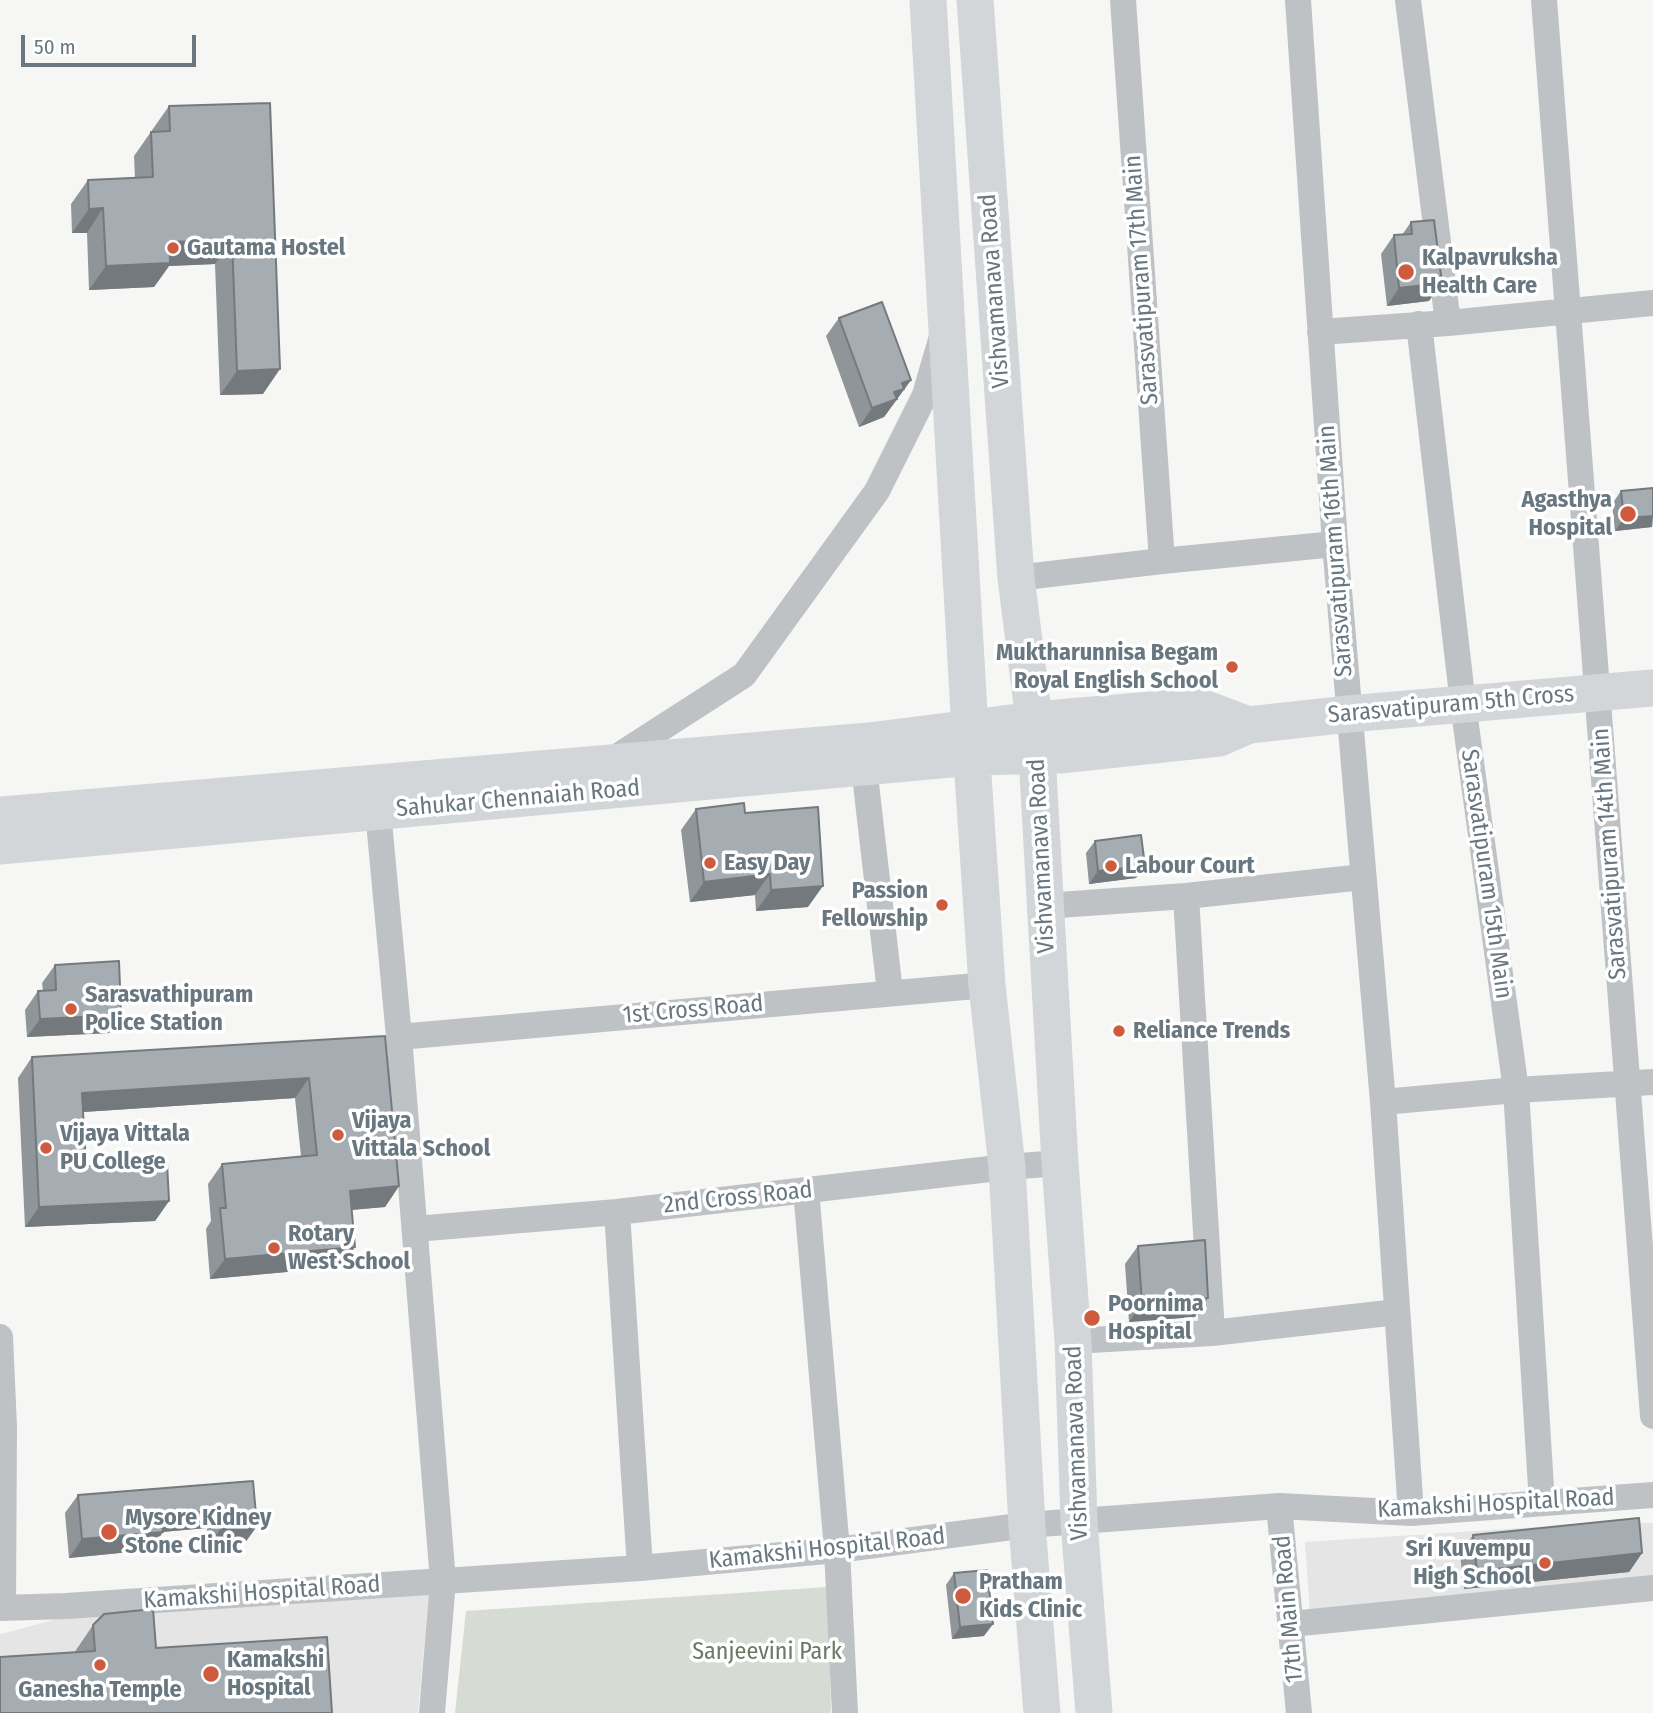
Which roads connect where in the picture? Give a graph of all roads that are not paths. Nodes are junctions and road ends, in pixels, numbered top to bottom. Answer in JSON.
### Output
{"nodes":[{"id":1,"x":928,"y":0,"type":"edge"},
{"id":2,"x":975,"y":0,"type":"edge"},
{"id":3,"x":1123,"y":0,"type":"edge"},
{"id":4,"x":1298,"y":0,"type":"edge"},
{"id":5,"x":1408,"y":0,"type":"edge"},
{"id":6,"x":1544,"y":0,"type":"edge"},
{"id":7,"x":1653,"y":303,"type":"edge"},
{"id":8,"x":1568,"y":311,"type":"junction"},
{"id":9,"x":947,"y":319,"type":"junction"},
{"id":10,"x":1448,"y":323,"type":"junction"},
{"id":11,"x":1419,"y":324,"type":"junction"},
{"id":12,"x":1320,"y":332,"type":"junction"},
{"id":13,"x":1335,"y":544,"type":"junction"},
{"id":14,"x":1162,"y":561,"type":"junction"},
{"id":15,"x":1016,"y":578,"type":"junction"},
{"id":16,"x":1653,"y":688,"type":"edge"},
{"id":17,"x":1597,"y":692,"type":"junction"},
{"id":18,"x":1463,"y":704,"type":"junction"},
{"id":19,"x":1348,"y":714,"type":"junction"},
{"id":20,"x":1035,"y":737,"type":"junction"},
{"id":21,"x":971,"y":743,"type":"junction"},
{"id":22,"x":607,"y":763,"type":"junction"},
{"id":23,"x":864,"y":767,"type":"junction"},
{"id":24,"x":378,"y":811,"type":"junction"},
{"id":25,"x":0,"y":815,"type":"edge"},
{"id":26,"x":0,"y":846,"type":"edge"},
{"id":27,"x":1363,"y":877,"type":"junction"},
{"id":28,"x":1186,"y":896,"type":"junction"},
{"id":29,"x":1045,"y":906,"type":"junction"},
{"id":30,"x":987,"y":985,"type":"junction"},
{"id":31,"x":890,"y":992,"type":"junction"},
{"id":32,"x":400,"y":1037,"type":"junction"},
{"id":33,"x":1640,"y":1083,"type":"edge"},
{"id":34,"x":1516,"y":1090,"type":"junction"},
{"id":35,"x":1383,"y":1102,"type":"junction"},
{"id":36,"x":1060,"y":1163,"type":"junction"},
{"id":37,"x":1007,"y":1167,"type":"junction"},
{"id":38,"x":806,"y":1190,"type":"junction"},
{"id":39,"x":617,"y":1212,"type":"junction"},
{"id":40,"x":415,"y":1229,"type":"junction"},
{"id":41,"x":1397,"y":1312,"type":"junction"},
{"id":42,"x":1212,"y":1333,"type":"junction"},
{"id":43,"x":0,"y":1337,"type":"edge"},
{"id":44,"x":1073,"y":1341,"type":"junction"},
{"id":45,"x":1653,"y":1416,"type":"edge"},
{"id":46,"x":2,"y":1427,"type":"edge"},
{"id":47,"x":1653,"y":1495,"type":"edge"},
{"id":48,"x":1542,"y":1503,"type":"junction"},
{"id":49,"x":1279,"y":1506,"type":"junction"},
{"id":50,"x":1411,"y":1513,"type":"junction"},
{"id":51,"x":1079,"y":1522,"type":"junction"},
{"id":52,"x":1027,"y":1525,"type":"junction"},
{"id":53,"x":837,"y":1550,"type":"junction"},
{"id":54,"x":640,"y":1568,"type":"junction"},
{"id":55,"x":443,"y":1581,"type":"junction"},
{"id":56,"x":1653,"y":1588,"type":"edge"},
{"id":57,"x":2,"y":1608,"type":"edge"},
{"id":58,"x":1291,"y":1625,"type":"junction"},
{"id":59,"x":432,"y":1713,"type":"edge"},
{"id":60,"x":845,"y":1713,"type":"edge"},
{"id":61,"x":1042,"y":1713,"type":"edge"},
{"id":62,"x":1094,"y":1713,"type":"edge"},
{"id":63,"x":1299,"y":1713,"type":"edge"}],
"edges":[{"from":1,"to":9,"type":"main road","name":"Vishvamanava Road"},
{"from":2,"to":15,"type":"main road","name":"Vishvamanava Road"},
{"from":3,"to":14,"type":"street","name":"Sarasvatipuram 17th Main"},
{"from":4,"to":12,"type":"street","name":"Sarasvatipuram 16th Main"},
{"from":5,"to":10,"type":"street"},
{"from":6,"to":8,"type":"street","name":"Sarasvatipuram 14th Main"},
{"from":7,"to":8,"type":"street"},
{"from":8,"to":10,"type":"street"},
{"from":8,"to":17,"type":"street","name":"Sarasvatipuram 14th Main"},
{"from":9,"to":21,"type":"main road","name":"Vishvamanava Road"},
{"from":9,"to":22,"type":"street"},
{"from":10,"to":11,"type":"street"},
{"from":11,"to":12,"type":"street"},
{"from":11,"to":18,"type":"street","name":"Sarasvatipuram 15th Main"},
{"from":12,"to":13,"type":"street","name":"Sarasvatipuram 16th Main"},
{"from":13,"to":14,"type":"street"},
{"from":13,"to":19,"type":"street","name":"Sarasvatipuram 16th Main"},
{"from":14,"to":15,"type":"street"},
{"from":15,"to":20,"type":"main road","name":"Vishvamanava Road"},
{"from":16,"to":17,"type":"main road","name":"Sarasvatipuram 5th Cross"},
{"from":17,"to":18,"type":"main road","name":"Sarasvatipuram 5th Cross"},
{"from":17,"to":33,"type":"street","name":"Sarasvatipuram 14th Main"},
{"from":18,"to":19,"type":"main road","name":"Sarasvatipuram 5th Cross"},
{"from":18,"to":34,"type":"street","name":"Sarasvatipuram 15th Main"},
{"from":19,"to":20,"type":"main road","name":"Sarasvatipuram 5th Cross"},
{"from":19,"to":27,"type":"street","name":"Sarasvatipuram 16th Main"},
{"from":20,"to":21,"type":"main road","name":"Sahukar Chennaiah Road"},
{"from":20,"to":29,"type":"main road","name":"Vishvamanava Road"},
{"from":21,"to":22,"type":"main road","name":"Sahukar Chennaiah Road"},
{"from":21,"to":23,"type":"main road","name":"Sahukar Chennaiah Road"},
{"from":21,"to":30,"type":"main road","name":"Vishvamanava Road"},
{"from":22,"to":25,"type":"main road","name":"Sahukar Chennaiah Road"},
{"from":23,"to":24,"type":"main road","name":"Sahukar Chennaiah Road"},
{"from":23,"to":31,"type":"street"},
{"from":24,"to":26,"type":"main road","name":"Sahukar Chennaiah Road"},
{"from":24,"to":32,"type":"street"},
{"from":27,"to":28,"type":"street"},
{"from":27,"to":35,"type":"street","name":"Sarasvatipuram 16th Main"},
{"from":28,"to":29,"type":"street"},
{"from":28,"to":42,"type":"street"},
{"from":29,"to":36,"type":"main road","name":"Vishvamanava Road"},
{"from":30,"to":31,"type":"street","name":"1st Cross Road"},
{"from":30,"to":37,"type":"main road","name":"Vishvamanava Road"},
{"from":31,"to":32,"type":"street","name":"1st Cross Road"},
{"from":32,"to":40,"type":"street"},
{"from":33,"to":34,"type":"street"},
{"from":33,"to":45,"type":"street","name":"Sarasvatipuram 14th Main"},
{"from":34,"to":35,"type":"street"},
{"from":34,"to":48,"type":"street","name":"Sarasvatipuram 15th Main"},
{"from":35,"to":41,"type":"street","name":"Sarasvatipuram 16th Main"},
{"from":36,"to":37,"type":"street","name":"2nd Cross Road"},
{"from":36,"to":44,"type":"main road","name":"Vishvamanava Road"},
{"from":37,"to":38,"type":"street","name":"2nd Cross Road"},
{"from":37,"to":52,"type":"main road","name":"Vishvamanava Road"},
{"from":38,"to":39,"type":"street","name":"2nd Cross Road"},
{"from":38,"to":53,"type":"street"},
{"from":39,"to":40,"type":"street","name":"2nd Cross Road"},
{"from":39,"to":54,"type":"street"},
{"from":40,"to":55,"type":"street"},
{"from":41,"to":42,"type":"street"},
{"from":41,"to":50,"type":"street","name":"Sarasvatipuram 16th Main"},
{"from":42,"to":44,"type":"street"},
{"from":43,"to":46,"type":"street"},
{"from":44,"to":51,"type":"main road","name":"Vishvamanava Road"},
{"from":46,"to":57,"type":"street"},
{"from":47,"to":48,"type":"street","name":"Kamakshi Hospital Road"},
{"from":48,"to":50,"type":"street","name":"Kamakshi Hospital Road"},
{"from":49,"to":50,"type":"street","name":"Kamakshi Hospital Road"},
{"from":49,"to":51,"type":"street","name":"Kamakshi Hospital Road"},
{"from":49,"to":58,"type":"street","name":"17th Main Road"},
{"from":51,"to":52,"type":"street","name":"Kamakshi Hospital Road"},
{"from":51,"to":62,"type":"main road","name":"Vishvamanava Road"},
{"from":52,"to":53,"type":"street","name":"Kamakshi Hospital Road"},
{"from":52,"to":61,"type":"main road","name":"Vishvamanava Road"},
{"from":53,"to":54,"type":"street","name":"Kamakshi Hospital Road"},
{"from":53,"to":60,"type":"street"},
{"from":54,"to":55,"type":"street","name":"Kamakshi Hospital Road"},
{"from":55,"to":57,"type":"street","name":"Kamakshi Hospital Road"},
{"from":55,"to":59,"type":"street"},
{"from":56,"to":58,"type":"street"},
{"from":58,"to":63,"type":"street","name":"17th Main Road"}]}
